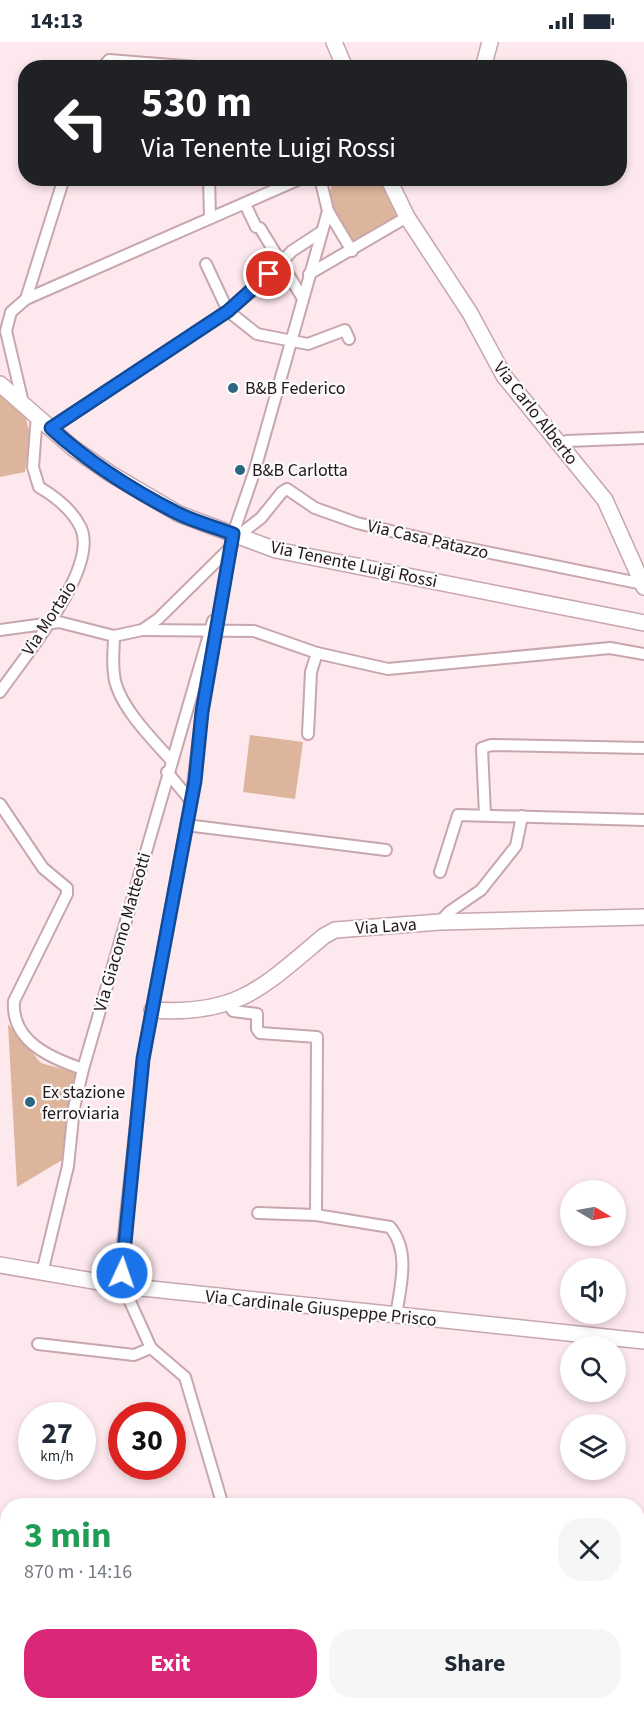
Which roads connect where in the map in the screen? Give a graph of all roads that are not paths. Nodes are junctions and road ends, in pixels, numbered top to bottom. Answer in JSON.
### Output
{"nodes":[{"id":1,"x":334,"y":42,"type":"edge"},
{"id":2,"x":490,"y":42,"type":"edge"},
{"id":3,"x":342,"y":60,"type":"edge"},
{"id":4,"x":485,"y":60,"type":"edge"},
{"id":5,"x":61,"y":186,"type":"edge"},
{"id":6,"x":209,"y":186,"type":"edge"},
{"id":7,"x":284,"y":186,"type":"edge"},
{"id":8,"x":322,"y":186,"type":"edge"},
{"id":9,"x":392,"y":186,"type":"edge"},
{"id":10,"x":244,"y":204,"type":"junction"},
{"id":11,"x":328,"y":211,"type":"junction"},
{"id":12,"x":407,"y":217,"type":"junction"},
{"id":13,"x":210,"y":218,"type":"junction"},
{"id":14,"x":321,"y":232,"type":"junction"},
{"id":15,"x":351,"y":251,"type":"junction"},
{"id":16,"x":281,"y":262,"type":"junction"},
{"id":17,"x":206,"y":264,"type":"dead end"},
{"id":18,"x":309,"y":274,"type":"junction"},
{"id":19,"x":302,"y":297,"type":"junction"},
{"id":20,"x":26,"y":299,"type":"junction"},
{"id":21,"x":5,"y":310,"type":"edge"},
{"id":22,"x":228,"y":311,"type":"junction"},
{"id":23,"x":349,"y":339,"type":"dead end"},
{"id":24,"x":291,"y":342,"type":"junction"},
{"id":25,"x":0,"y":384,"type":"edge"},
{"id":26,"x":23,"y":403,"type":"junction"},
{"id":27,"x":38,"y":415,"type":"junction"},
{"id":28,"x":51,"y":428,"type":"junction"},
{"id":29,"x":644,"y":438,"type":"edge"},
{"id":30,"x":560,"y":444,"type":"junction"},
{"id":31,"x":235,"y":538,"type":"junction"},
{"id":32,"x":644,"y":586,"type":"edge"},
{"id":33,"x":644,"y":623,"type":"edge"},
{"id":34,"x":46,"y":624,"type":"junction"},
{"id":35,"x":214,"y":629,"type":"junction"},
{"id":36,"x":0,"y":630,"type":"edge"},
{"id":37,"x":142,"y":630,"type":"junction"},
{"id":38,"x":114,"y":636,"type":"junction"},
{"id":39,"x":317,"y":653,"type":"junction"},
{"id":40,"x":644,"y":654,"type":"edge"},
{"id":41,"x":0,"y":692,"type":"edge"},
{"id":42,"x":308,"y":734,"type":"dead end"},
{"id":43,"x":644,"y":748,"type":"edge"},
{"id":44,"x":171,"y":760,"type":"junction"},
{"id":45,"x":167,"y":772,"type":"junction"},
{"id":46,"x":191,"y":801,"type":"junction"},
{"id":47,"x":0,"y":804,"type":"edge"},
{"id":48,"x":485,"y":815,"type":"junction"},
{"id":49,"x":522,"y":816,"type":"junction"},
{"id":50,"x":644,"y":820,"type":"edge"},
{"id":51,"x":186,"y":825,"type":"junction"},
{"id":52,"x":386,"y":850,"type":"dead end"},
{"id":53,"x":440,"y":872,"type":"dead end"},
{"id":54,"x":644,"y":917,"type":"edge"},
{"id":55,"x":440,"y":922,"type":"junction"},
{"id":56,"x":228,"y":1003,"type":"junction"},
{"id":57,"x":152,"y":1010,"type":"junction"},
{"id":58,"x":83,"y":1069,"type":"junction"},
{"id":59,"x":258,"y":1212,"type":"dead end"},
{"id":60,"x":316,"y":1215,"type":"junction"},
{"id":61,"x":0,"y":1265,"type":"edge"},
{"id":62,"x":42,"y":1273,"type":"junction"},
{"id":63,"x":123,"y":1287,"type":"junction"},
{"id":64,"x":396,"y":1316,"type":"junction"},
{"id":65,"x":644,"y":1341,"type":"edge"},
{"id":66,"x":38,"y":1344,"type":"dead end"},
{"id":67,"x":151,"y":1348,"type":"junction"},
{"id":68,"x":221,"y":1498,"type":"edge"}],
"edges":[{"from":1,"to":3,"type":"street"},
{"from":2,"to":4,"type":"street"},
{"from":5,"to":20,"type":"street"},
{"from":6,"to":13,"type":"street"},
{"from":7,"to":10,"type":"street"},
{"from":8,"to":11,"type":"street"},
{"from":9,"to":12,"type":"street","name":"Via Carlo Alberto"},
{"from":10,"to":13,"type":"street"},
{"from":10,"to":16,"type":"street"},
{"from":11,"to":14,"type":"street","name":"Via Giacomo Matteotti"},
{"from":11,"to":15,"type":"street"},
{"from":12,"to":15,"type":"street"},
{"from":12,"to":30,"type":"street","name":"Via Carlo Alberto"},
{"from":13,"to":20,"type":"street"},
{"from":14,"to":16,"type":"street"},
{"from":14,"to":18,"type":"street","name":"Via Giacomo Matteotti"},
{"from":15,"to":18,"type":"street"},
{"from":16,"to":19,"type":"street"},
{"from":16,"to":22,"type":"street"},
{"from":17,"to":22,"type":"street"},
{"from":18,"to":19,"type":"street","name":"Via Giacomo Matteotti"},
{"from":19,"to":24,"type":"street","name":"Via Giacomo Matteotti"},
{"from":20,"to":21,"type":"street"},
{"from":21,"to":26,"type":"street"},
{"from":22,"to":24,"type":"street"},
{"from":22,"to":28,"type":"street"},
{"from":23,"to":24,"type":"street"},
{"from":24,"to":31,"type":"street","name":"Via Giacomo Matteotti"},
{"from":25,"to":26,"type":"street","name":"Via Tenente Luigi Rossi"},
{"from":26,"to":27,"type":"street","name":"Via Tenente Luigi Rossi"},
{"from":27,"to":28,"type":"street","name":"Via Tenente Luigi Rossi"},
{"from":27,"to":34,"type":"street","name":"Via Mortaio"},
{"from":28,"to":31,"type":"street","name":"Via Tenente Luigi Rossi"},
{"from":29,"to":30,"type":"street"},
{"from":30,"to":32,"type":"street","name":"Via Carlo Alberto"},
{"from":31,"to":32,"type":"street","name":"Via Casa Patazzo"},
{"from":31,"to":33,"type":"street","name":"Via Tenente Luigi Rossi"},
{"from":31,"to":35,"type":"street","name":"Via Giacomo Matteotti"},
{"from":31,"to":37,"type":"street"},
{"from":34,"to":36,"type":"street"},
{"from":34,"to":38,"type":"street"},
{"from":34,"to":41,"type":"street","name":"Via Mortaio"},
{"from":35,"to":37,"type":"street"},
{"from":35,"to":39,"type":"street"},
{"from":35,"to":44,"type":"street","name":"Via Giacomo Matteotti"},
{"from":35,"to":46,"type":"street"},
{"from":37,"to":38,"type":"street"},
{"from":38,"to":44,"type":"street"},
{"from":39,"to":40,"type":"street"},
{"from":39,"to":42,"type":"street"},
{"from":43,"to":48,"type":"street"},
{"from":44,"to":45,"type":"street","name":"Via Giacomo Matteotti"},
{"from":45,"to":46,"type":"street"},
{"from":45,"to":58,"type":"street","name":"Via Giacomo Matteotti"},
{"from":46,"to":51,"type":"street"},
{"from":47,"to":58,"type":"street"},
{"from":48,"to":49,"type":"street"},
{"from":48,"to":53,"type":"street"},
{"from":49,"to":50,"type":"street"},
{"from":49,"to":55,"type":"street"},
{"from":51,"to":52,"type":"street"},
{"from":51,"to":57,"type":"street"},
{"from":54,"to":55,"type":"street","name":"Via Lava"},
{"from":55,"to":56,"type":"street","name":"Via Lava"},
{"from":56,"to":57,"type":"street","name":"Via Lava"},
{"from":56,"to":60,"type":"street"},
{"from":57,"to":63,"type":"street"},
{"from":58,"to":62,"type":"street","name":"Via Giacomo Matteotti"},
{"from":59,"to":60,"type":"street"},
{"from":60,"to":64,"type":"street"},
{"from":61,"to":62,"type":"street","name":"Via Cardinale Giuspeppe Prisco"},
{"from":62,"to":63,"type":"street","name":"Via Cardinale Giuspeppe Prisco"},
{"from":63,"to":64,"type":"street","name":"Via Cardinale Giuspeppe Prisco"},
{"from":63,"to":67,"type":"street"},
{"from":64,"to":65,"type":"street","name":"Via Cardinale Giuspeppe Prisco"},
{"from":66,"to":67,"type":"street"},
{"from":67,"to":68,"type":"street"}]}
